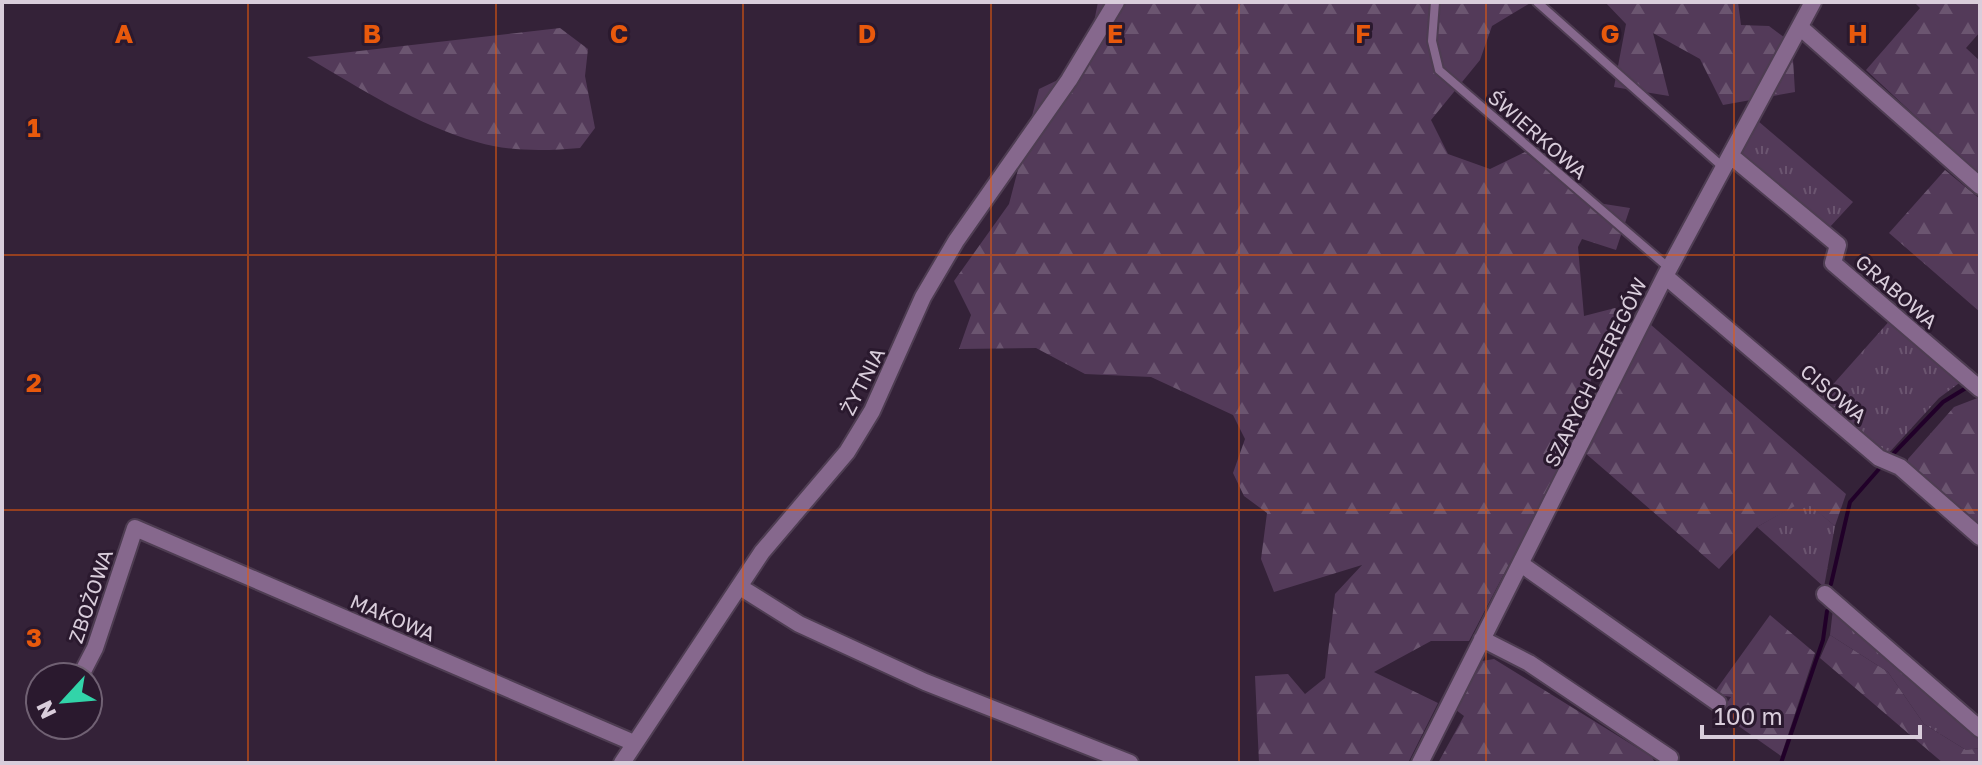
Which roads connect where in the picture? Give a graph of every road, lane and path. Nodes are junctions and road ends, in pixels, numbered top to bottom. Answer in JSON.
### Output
{"nodes":[{"id":1,"x":1116,"y":2,"type":"edge"},
{"id":2,"x":1435,"y":2,"type":"edge"},
{"id":3,"x":1537,"y":2,"type":"edge"},
{"id":4,"x":1813,"y":2,"type":"edge"},
{"id":5,"x":1801,"y":28,"type":"junction"},
{"id":6,"x":1727,"y":162,"type":"junction"},
{"id":7,"x":1980,"y":186,"type":"edge"},
{"id":8,"x":1667,"y":272,"type":"junction"},
{"id":9,"x":1980,"y":389,"type":"edge"},
{"id":10,"x":135,"y":528,"type":"joint"},
{"id":11,"x":1980,"y":537,"type":"edge"},
{"id":12,"x":1521,"y":564,"type":"junction"},
{"id":13,"x":740,"y":587,"type":"junction"},
{"id":14,"x":1825,"y":594,"type":"dead end"},
{"id":15,"x":1482,"y":639,"type":"junction"},
{"id":16,"x":88,"y":661,"type":"edge"},
{"id":17,"x":1718,"y":703,"type":"dead end"},
{"id":18,"x":1980,"y":729,"type":"edge"},
{"id":19,"x":634,"y":743,"type":"junction"},
{"id":20,"x":1670,"y":758,"type":"dead end"},
{"id":21,"x":622,"y":763,"type":"edge"},
{"id":22,"x":1130,"y":763,"type":"edge"},
{"id":23,"x":1420,"y":763,"type":"edge"}],
"edges":[{"from":1,"to":13,"type":"street","name":"ŻYTNIA"},
{"from":2,"to":8,"type":"lane","name":"ŚWIERKOWA"},
{"from":3,"to":6,"type":"lane"},
{"from":4,"to":5,"type":"street","name":"SZARYCH SZEREGÓW"},
{"from":5,"to":6,"type":"street","name":"SZARYCH SZEREGÓW"},
{"from":5,"to":7,"type":"street"},
{"from":6,"to":8,"type":"street","name":"SZARYCH SZEREGÓW"},
{"from":6,"to":9,"type":"street","name":"GRABOWA"},
{"from":8,"to":11,"type":"street","name":"CISOWA"},
{"from":8,"to":12,"type":"street","name":"SZARYCH SZEREGÓW"},
{"from":10,"to":16,"type":"street","name":"ZBOŻOWA"},
{"from":10,"to":19,"type":"street","name":"MAKOWA"},
{"from":12,"to":15,"type":"street","name":"SZARYCH SZEREGÓW"},
{"from":12,"to":17,"type":"street"},
{"from":13,"to":19,"type":"street","name":"ŻYTNIA"},
{"from":13,"to":22,"type":"street"},
{"from":14,"to":18,"type":"street"},
{"from":15,"to":20,"type":"street"},
{"from":15,"to":23,"type":"street","name":"SZARYCH SZEREGÓW"},
{"from":19,"to":21,"type":"street","name":"ŻYTNIA"}]}
